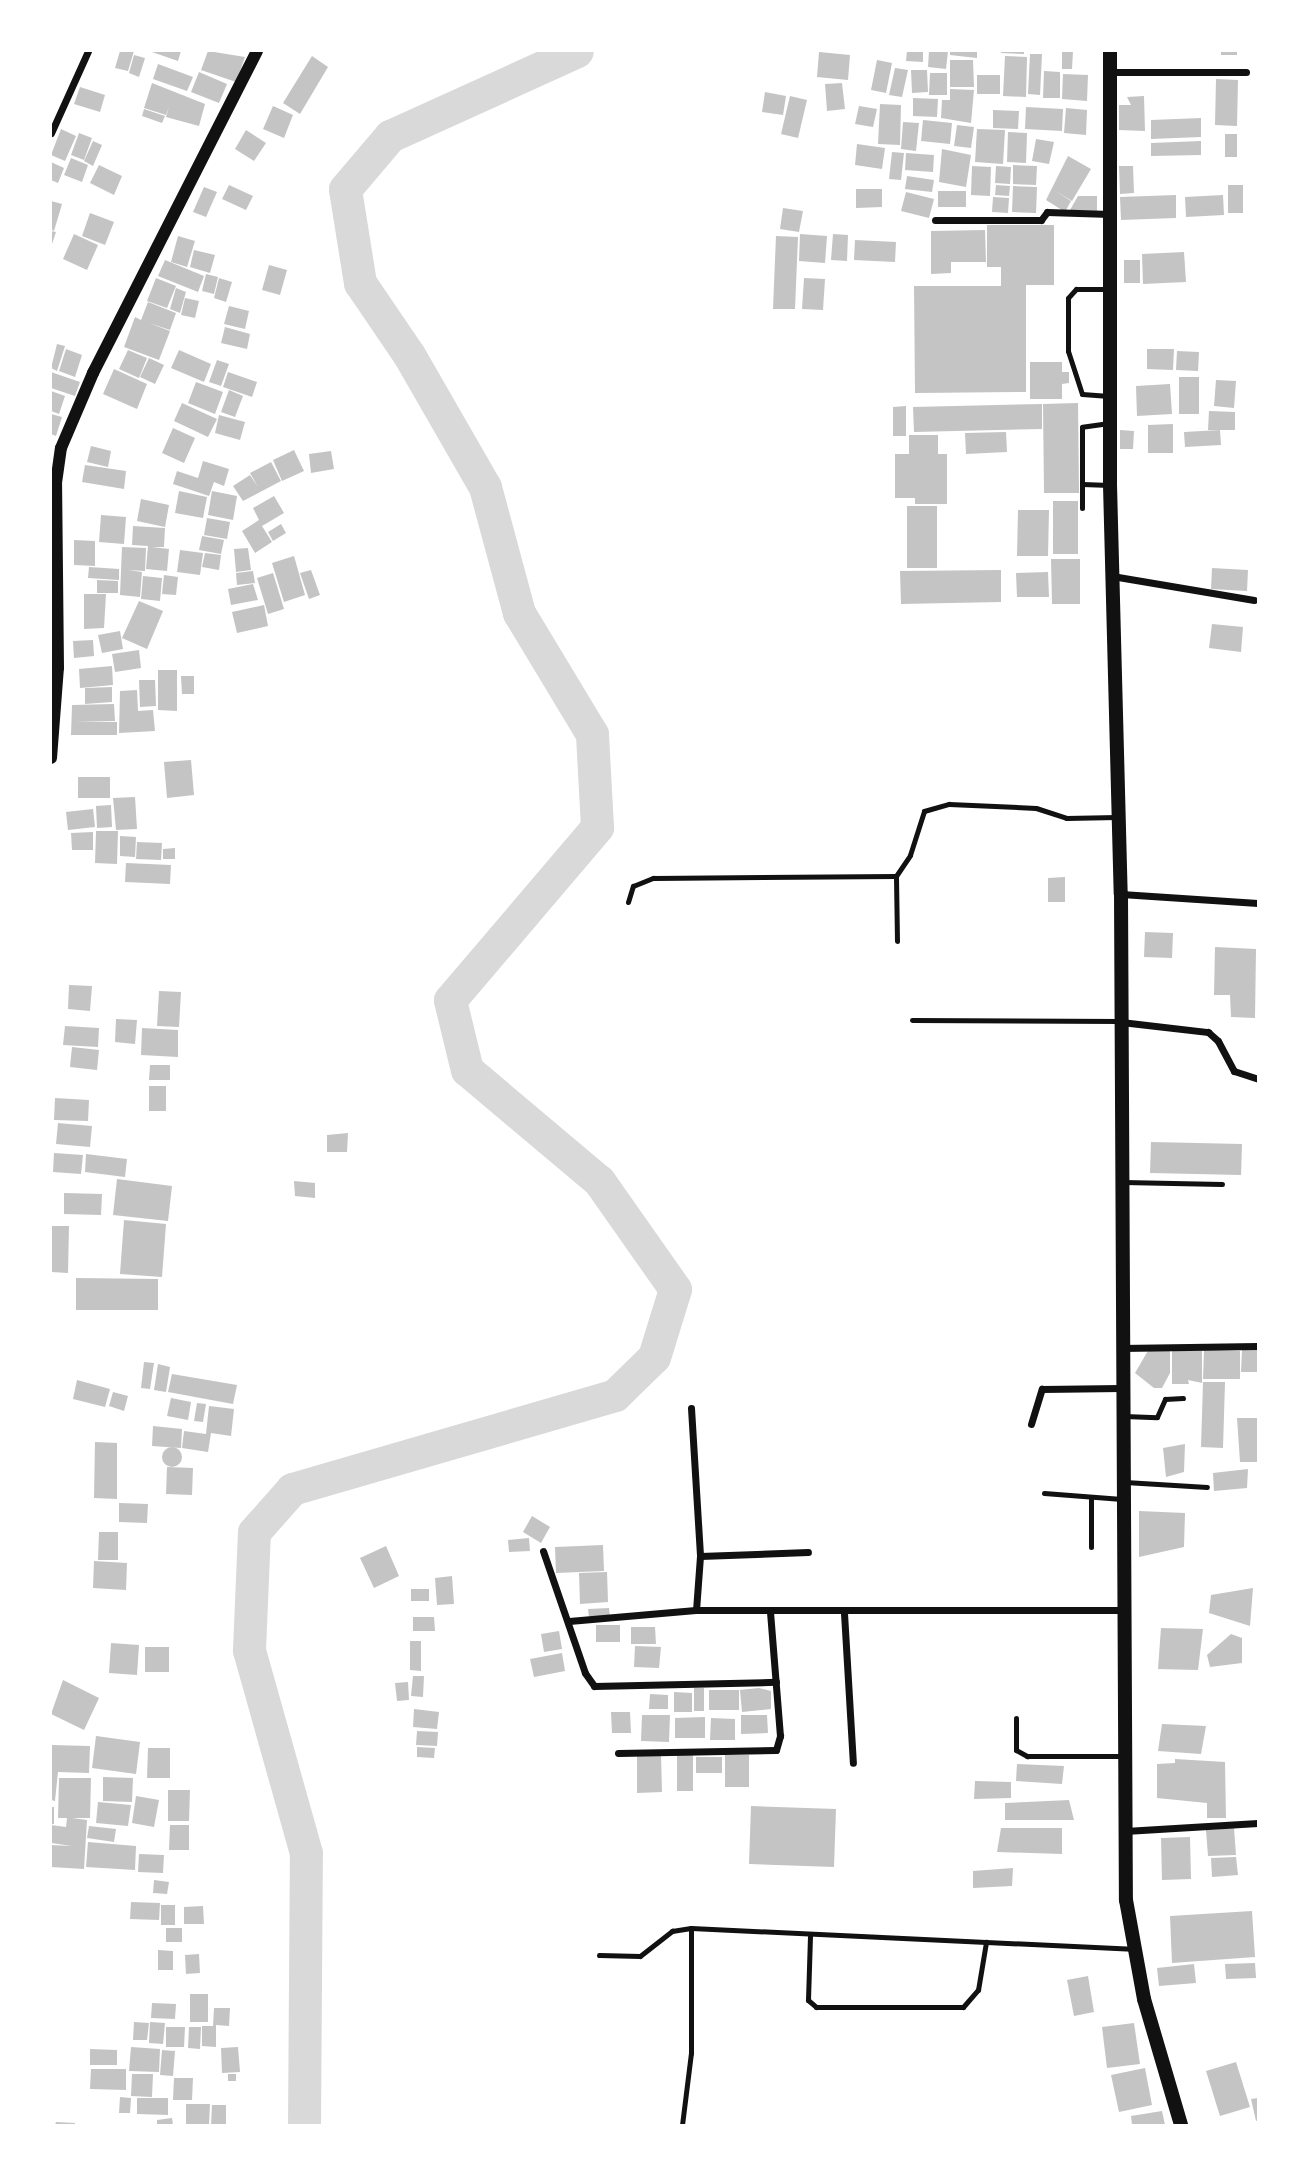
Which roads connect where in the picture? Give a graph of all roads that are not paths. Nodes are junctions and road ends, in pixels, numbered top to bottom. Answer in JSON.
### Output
{"nodes":[{"id":1,"x":88,"y":51,"type":"edge"},
{"id":2,"x":257,"y":51,"type":"edge"},
{"id":3,"x":1110,"y":51,"type":"edge"},
{"id":4,"x":1109,"y":72,"type":"junction"},
{"id":5,"x":1246,"y":72,"type":"dead end"},
{"id":6,"x":51,"y":133,"type":"edge"},
{"id":7,"x":1110,"y":214,"type":"junction"},
{"id":8,"x":934,"y":220,"type":"dead end"},
{"id":9,"x":1109,"y":289,"type":"junction"},
{"id":10,"x":1109,"y":396,"type":"junction"},
{"id":11,"x":1110,"y":423,"type":"junction"},
{"id":12,"x":1082,"y":484,"type":"junction"},
{"id":13,"x":1110,"y":485,"type":"junction"},
{"id":14,"x":1082,"y":508,"type":"dead end"},
{"id":15,"x":1112,"y":576,"type":"junction"},
{"id":16,"x":1254,"y":600,"type":"dead end"},
{"id":17,"x":51,"y":758,"type":"edge"},
{"id":18,"x":1119,"y":817,"type":"junction"},
{"id":19,"x":897,"y":876,"type":"junction"},
{"id":20,"x":1121,"y":894,"type":"junction"},
{"id":21,"x":628,"y":902,"type":"dead end"},
{"id":22,"x":1258,"y":904,"type":"edge"},
{"id":23,"x":897,"y":941,"type":"dead end"},
{"id":24,"x":912,"y":1020,"type":"dead end"},
{"id":25,"x":1121,"y":1022,"type":"junction"},
{"id":26,"x":1258,"y":1079,"type":"edge"},
{"id":27,"x":1120,"y":1182,"type":"junction"},
{"id":28,"x":1222,"y":1184,"type":"dead end"},
{"id":29,"x":1258,"y":1346,"type":"edge"},
{"id":30,"x":1121,"y":1348,"type":"junction"},
{"id":31,"x":1121,"y":1388,"type":"junction"},
{"id":32,"x":1183,"y":1398,"type":"dead end"},
{"id":33,"x":691,"y":1408,"type":"dead end"},
{"id":34,"x":1121,"y":1416,"type":"junction"},
{"id":35,"x":1031,"y":1424,"type":"dead end"},
{"id":36,"x":1122,"y":1482,"type":"junction"},
{"id":37,"x":1207,"y":1487,"type":"dead end"},
{"id":38,"x":1045,"y":1493,"type":"dead end"},
{"id":39,"x":1091,"y":1499,"type":"junction"},
{"id":40,"x":1122,"y":1499,"type":"junction"},
{"id":41,"x":1091,"y":1547,"type":"dead end"},
{"id":42,"x":543,"y":1551,"type":"dead end"},
{"id":43,"x":808,"y":1552,"type":"dead end"},
{"id":44,"x":700,"y":1556,"type":"junction"},
{"id":45,"x":696,"y":1610,"type":"junction"},
{"id":46,"x":1125,"y":1610,"type":"junction"},
{"id":47,"x":770,"y":1612,"type":"junction"},
{"id":48,"x":844,"y":1613,"type":"junction"},
{"id":49,"x":569,"y":1622,"type":"junction"},
{"id":50,"x":776,"y":1682,"type":"junction"},
{"id":51,"x":1016,"y":1718,"type":"dead end"},
{"id":52,"x":618,"y":1753,"type":"dead end"},
{"id":53,"x":1125,"y":1756,"type":"junction"},
{"id":54,"x":853,"y":1763,"type":"dead end"},
{"id":55,"x":1258,"y":1823,"type":"edge"},
{"id":56,"x":1125,"y":1831,"type":"junction"},
{"id":57,"x":691,"y":1928,"type":"junction"},
{"id":58,"x":810,"y":1936,"type":"junction"},
{"id":59,"x":986,"y":1942,"type":"junction"},
{"id":60,"x":1132,"y":1949,"type":"junction"},
{"id":61,"x":599,"y":1955,"type":"dead end"},
{"id":62,"x":682,"y":2125,"type":"edge"},
{"id":63,"x":1181,"y":2125,"type":"edge"}],
"edges":[{"from":1,"to":6,"type":"street"},
{"from":2,"to":17,"type":"street"},
{"from":3,"to":4,"type":"main road"},
{"from":4,"to":5,"type":"street"},
{"from":4,"to":7,"type":"main road"},
{"from":7,"to":8,"type":"street"},
{"from":7,"to":9,"type":"main road"},
{"from":9,"to":10,"type":"main road"},
{"from":9,"to":10,"type":"lane"},
{"from":10,"to":11,"type":"main road"},
{"from":11,"to":12,"type":"lane"},
{"from":11,"to":13,"type":"main road"},
{"from":12,"to":13,"type":"lane"},
{"from":12,"to":14,"type":"lane"},
{"from":13,"to":15,"type":"main road"},
{"from":15,"to":16,"type":"street"},
{"from":15,"to":18,"type":"main road"},
{"from":18,"to":19,"type":"lane"},
{"from":18,"to":20,"type":"main road"},
{"from":19,"to":21,"type":"lane"},
{"from":19,"to":23,"type":"lane"},
{"from":20,"to":22,"type":"street"},
{"from":20,"to":25,"type":"main road"},
{"from":24,"to":25,"type":"lane"},
{"from":25,"to":26,"type":"street"},
{"from":25,"to":27,"type":"main road"},
{"from":27,"to":28,"type":"lane"},
{"from":27,"to":30,"type":"main road"},
{"from":29,"to":30,"type":"street"},
{"from":30,"to":31,"type":"main road"},
{"from":31,"to":34,"type":"main road"},
{"from":31,"to":35,"type":"street"},
{"from":32,"to":34,"type":"lane"},
{"from":33,"to":44,"type":"street"},
{"from":34,"to":36,"type":"main road"},
{"from":36,"to":37,"type":"lane"},
{"from":36,"to":40,"type":"main road"},
{"from":38,"to":39,"type":"lane"},
{"from":39,"to":40,"type":"lane"},
{"from":39,"to":41,"type":"lane"},
{"from":40,"to":46,"type":"main road"},
{"from":42,"to":49,"type":"street"},
{"from":43,"to":44,"type":"street"},
{"from":44,"to":45,"type":"street"},
{"from":45,"to":47,"type":"street"},
{"from":45,"to":49,"type":"street"},
{"from":46,"to":48,"type":"street"},
{"from":46,"to":53,"type":"main road"},
{"from":47,"to":48,"type":"street"},
{"from":47,"to":50,"type":"street"},
{"from":48,"to":54,"type":"street"},
{"from":49,"to":50,"type":"street"},
{"from":50,"to":52,"type":"street"},
{"from":51,"to":53,"type":"lane"},
{"from":53,"to":56,"type":"main road"},
{"from":55,"to":56,"type":"street"},
{"from":56,"to":60,"type":"main road"},
{"from":57,"to":58,"type":"lane"},
{"from":57,"to":61,"type":"lane"},
{"from":57,"to":62,"type":"lane"},
{"from":58,"to":59,"type":"lane"},
{"from":58,"to":59,"type":"lane"},
{"from":59,"to":60,"type":"lane"},
{"from":60,"to":63,"type":"main road"}]}
